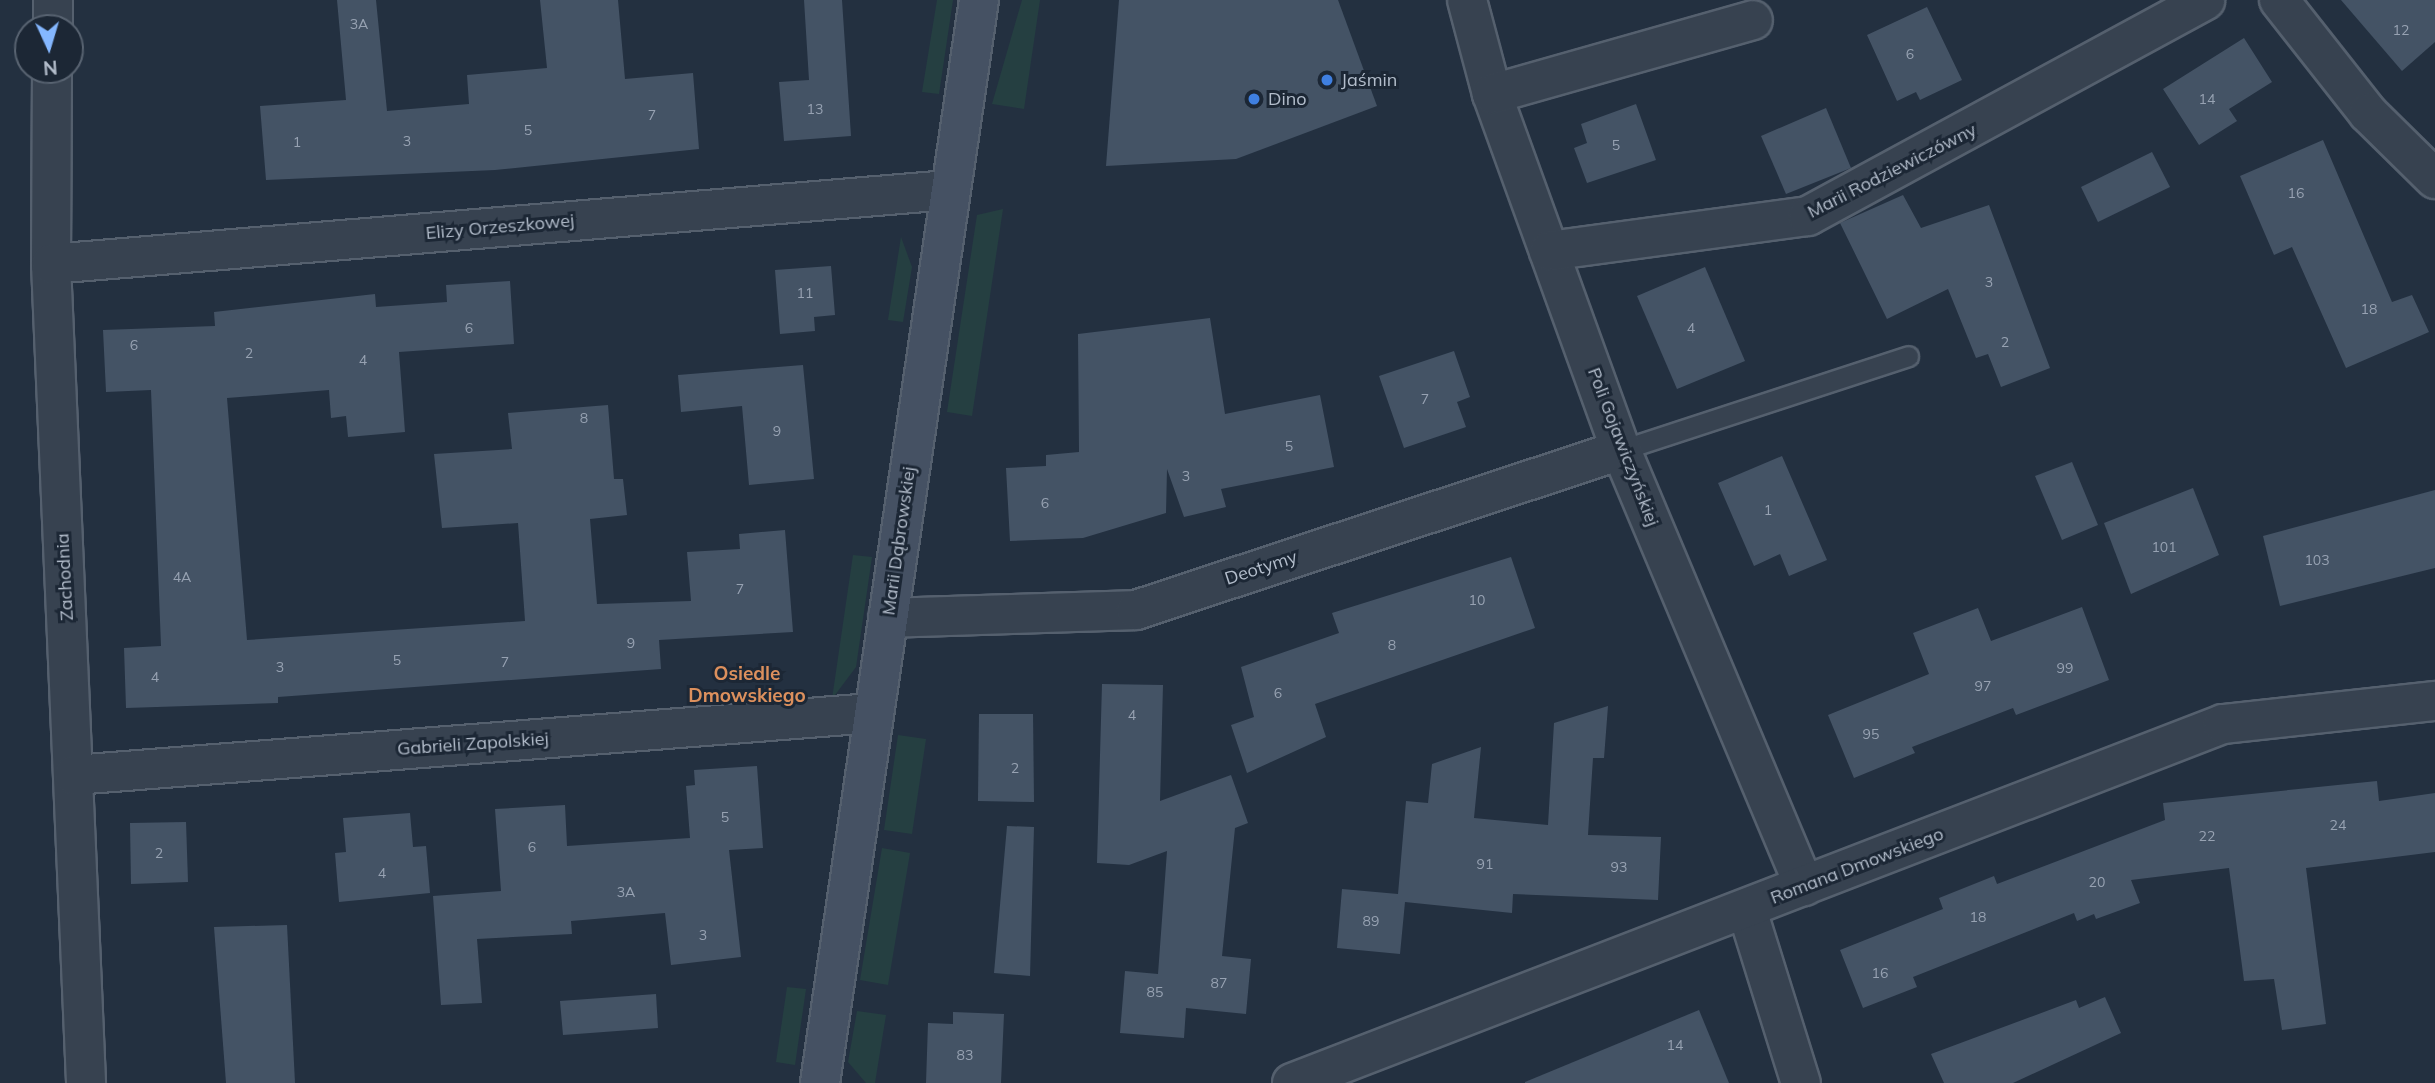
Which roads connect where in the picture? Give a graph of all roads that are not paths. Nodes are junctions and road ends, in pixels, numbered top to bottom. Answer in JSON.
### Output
{"nodes":[{"id":1,"x":979,"y":0,"type":"edge"},
{"id":2,"x":1467,"y":0,"type":"edge"},
{"id":3,"x":2205,"y":0,"type":"edge"},
{"id":4,"x":2279,"y":0,"type":"edge"},
{"id":5,"x":1753,"y":20,"type":"dead end"},
{"id":6,"x":52,"y":84,"type":"edge"},
{"id":7,"x":1492,"y":94,"type":"junction"},
{"id":8,"x":2435,"y":179,"type":"edge"},
{"id":9,"x":950,"y":190,"type":"junction"},
{"id":10,"x":1549,"y":251,"type":"junction"},
{"id":11,"x":51,"y":264,"type":"junction"},
{"id":12,"x":1908,"y":356,"type":"dead end"},
{"id":13,"x":1621,"y":450,"type":"junction"},
{"id":14,"x":888,"y":618,"type":"junction"},
{"id":15,"x":2435,"y":701,"type":"edge"},
{"id":16,"x":873,"y":713,"type":"junction"},
{"id":17,"x":74,"y":775,"type":"junction"},
{"id":18,"x":1804,"y":886,"type":"junction"},
{"id":19,"x":1747,"y":909,"type":"junction"},
{"id":20,"x":86,"y":1083,"type":"edge"},
{"id":21,"x":820,"y":1083,"type":"edge"},
{"id":22,"x":1292,"y":1083,"type":"edge"},
{"id":23,"x":1801,"y":1083,"type":"edge"}],
"edges":[{"from":1,"to":9,"type":"street","name":"Marii Dąbrowskiej"},
{"from":2,"to":7,"type":"street","name":"Poli Gojawiczyńskiej"},
{"from":3,"to":10,"type":"street","name":"Marii Rodziewiczówny"},
{"from":4,"to":8,"type":"street"},
{"from":5,"to":7,"type":"street"},
{"from":6,"to":11,"type":"street","name":"Zachodnia"},
{"from":7,"to":10,"type":"street","name":"Poli Gojawiczyńskiej"},
{"from":9,"to":11,"type":"street","name":"Elizy Orzeszkowej"},
{"from":9,"to":14,"type":"street","name":"Marii Dąbrowskiej"},
{"from":10,"to":13,"type":"street","name":"Poli Gojawiczyńskiej"},
{"from":11,"to":17,"type":"street","name":"Zachodnia"},
{"from":12,"to":13,"type":"lane"},
{"from":13,"to":14,"type":"street","name":"Deotymy"},
{"from":13,"to":18,"type":"street","name":"Poli Gojawiczyńskiej"},
{"from":14,"to":16,"type":"street","name":"Marii Dąbrowskiej"},
{"from":15,"to":18,"type":"street","name":"Romana Dmowskiego"},
{"from":16,"to":17,"type":"street","name":"Gabrieli Zapolskiej"},
{"from":16,"to":21,"type":"street","name":"Marii Dąbrowskiej"},
{"from":17,"to":20,"type":"street","name":"Zachodnia"},
{"from":18,"to":19,"type":"street","name":"Romana Dmowskiego"},
{"from":19,"to":22,"type":"street","name":"Romana Dmowskiego"},
{"from":19,"to":23,"type":"street"}]}
